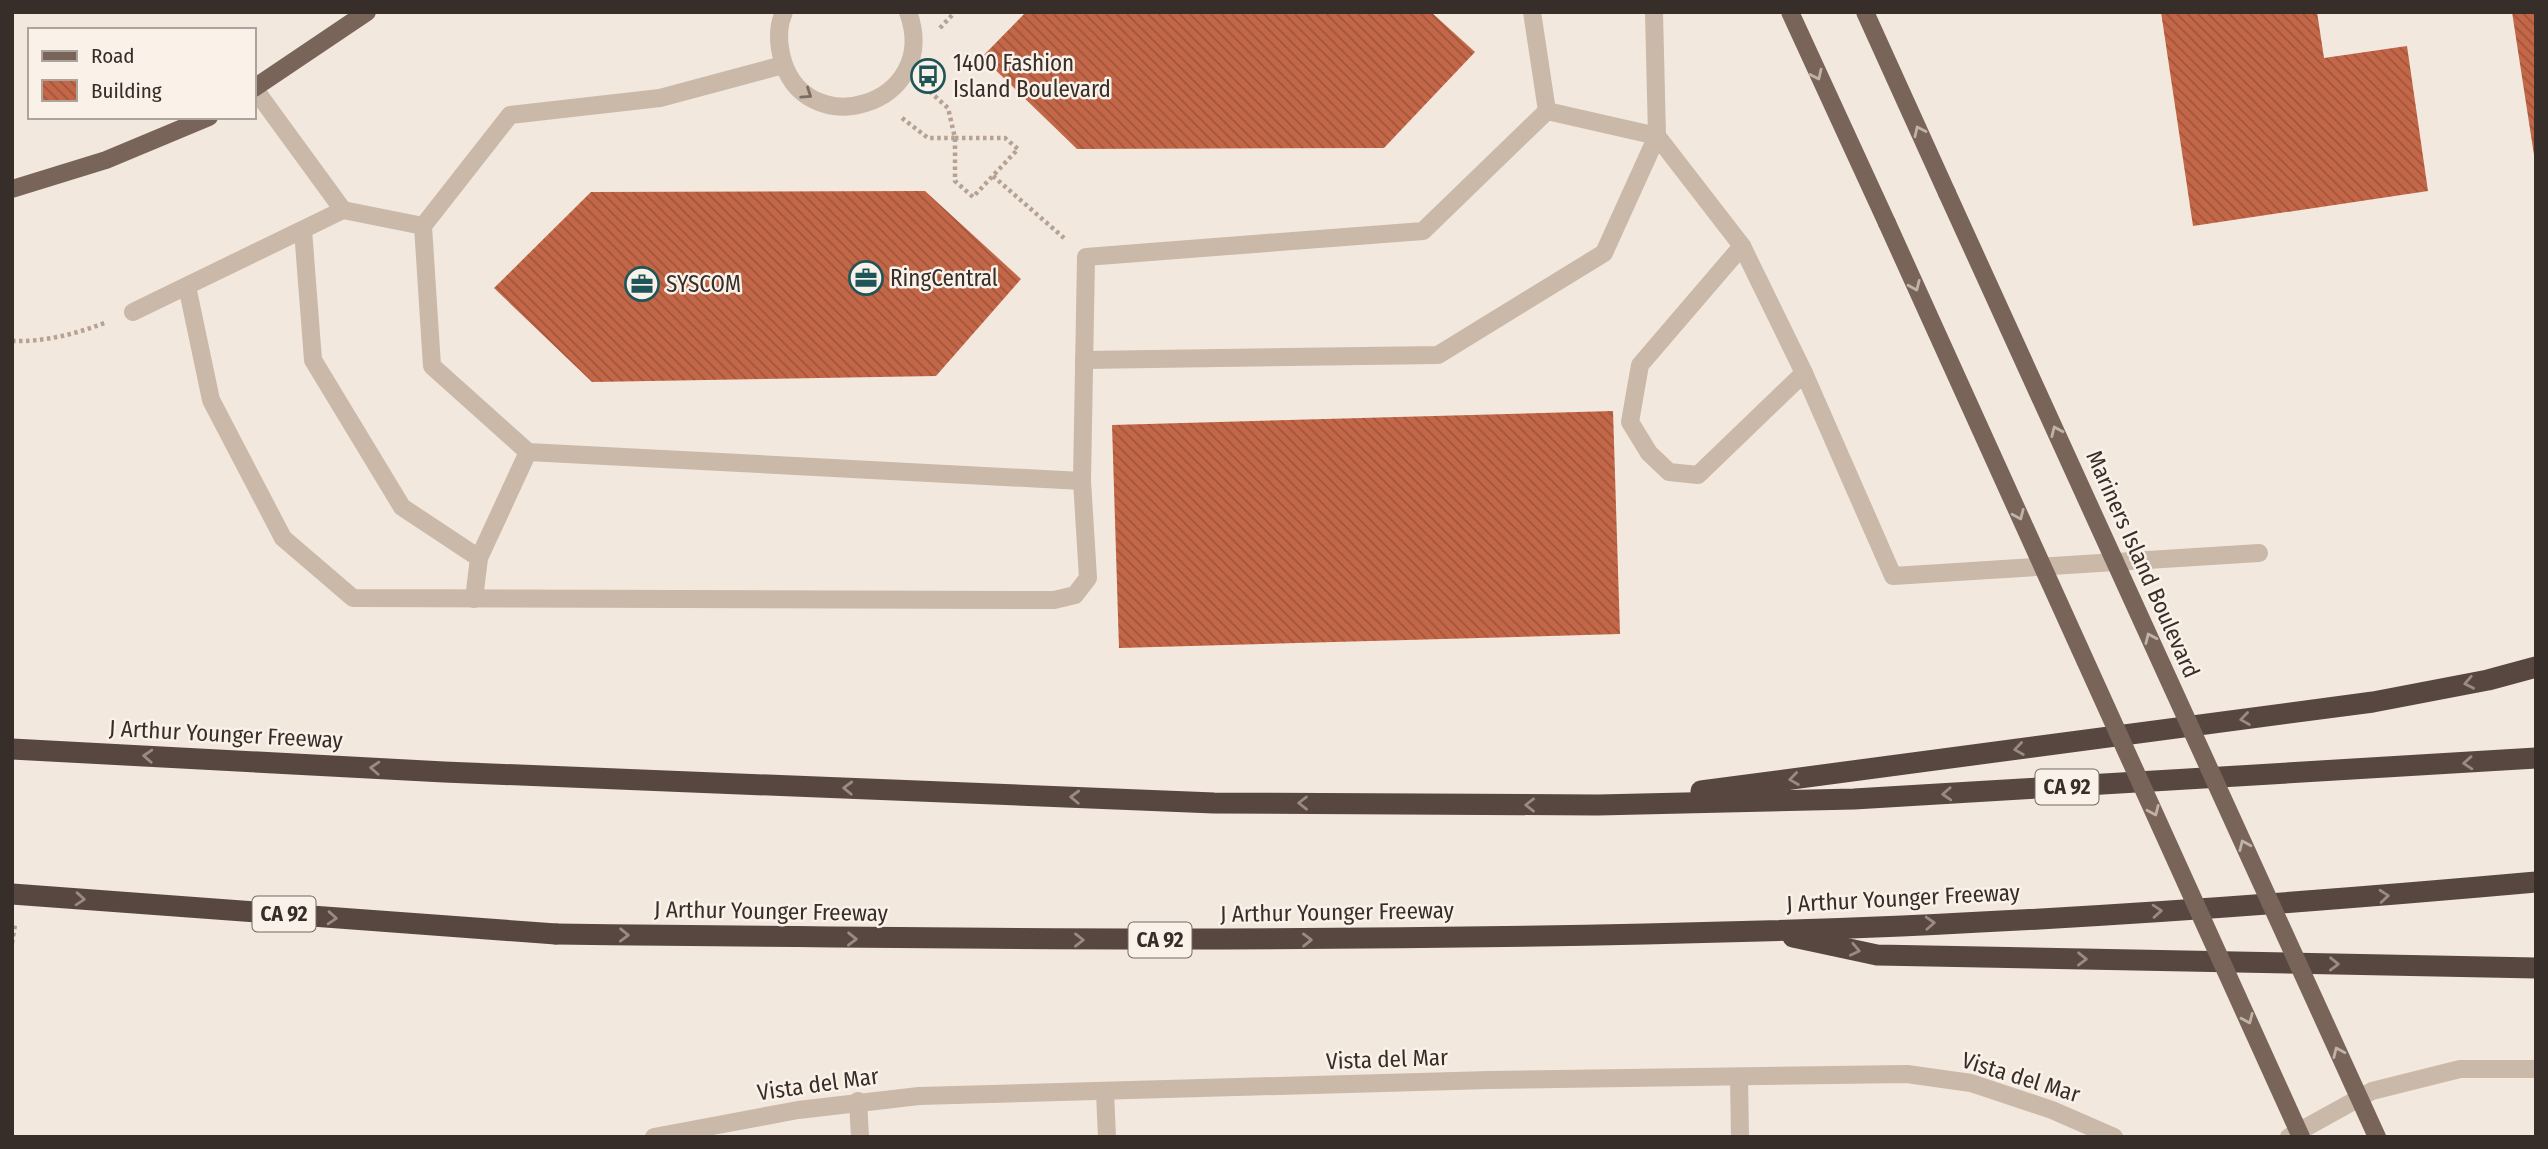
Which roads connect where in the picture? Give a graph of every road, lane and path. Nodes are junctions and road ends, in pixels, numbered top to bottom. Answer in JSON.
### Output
{"nodes":[{"id":1,"x":368,"y":12,"type":"edge"},
{"id":2,"x":784,"y":12,"type":"edge"},
{"id":3,"x":908,"y":12,"type":"edge"},
{"id":4,"x":1532,"y":12,"type":"edge"},
{"id":5,"x":1654,"y":12,"type":"edge"},
{"id":6,"x":1790,"y":12,"type":"edge"},
{"id":7,"x":1865,"y":12,"type":"edge"},
{"id":8,"x":783,"y":65,"type":"junction"},
{"id":9,"x":256,"y":87,"type":"edge"},
{"id":10,"x":925,"y":87,"type":"dead end"},
{"id":11,"x":256,"y":91,"type":"edge"},
{"id":12,"x":1547,"y":111,"type":"junction"},
{"id":13,"x":896,"y":113,"type":"dead end"},
{"id":14,"x":204,"y":119,"type":"edge"},
{"id":15,"x":1657,"y":136,"type":"junction"},
{"id":16,"x":955,"y":138,"type":"junction"},
{"id":17,"x":993,"y":176,"type":"junction"},
{"id":18,"x":12,"y":189,"type":"edge"},
{"id":19,"x":343,"y":210,"type":"junction"},
{"id":20,"x":424,"y":226,"type":"junction"},
{"id":21,"x":303,"y":230,"type":"junction"},
{"id":22,"x":1742,"y":246,"type":"junction"},
{"id":23,"x":1086,"y":257,"type":"junction"},
{"id":24,"x":187,"y":286,"type":"junction"},
{"id":25,"x":133,"y":312,"type":"joint"},
{"id":26,"x":12,"y":341,"type":"edge"},
{"id":27,"x":1084,"y":360,"type":"junction"},
{"id":28,"x":1804,"y":373,"type":"junction"},
{"id":29,"x":528,"y":452,"type":"junction"},
{"id":30,"x":1082,"y":481,"type":"junction"},
{"id":31,"x":2259,"y":554,"type":"dead end"},
{"id":32,"x":479,"y":558,"type":"junction"},
{"id":33,"x":474,"y":599,"type":"junction"},
{"id":34,"x":2536,"y":667,"type":"edge"},
{"id":35,"x":12,"y":749,"type":"edge"},
{"id":36,"x":2536,"y":758,"type":"edge"},
{"id":37,"x":1598,"y":805,"type":"junction"},
{"id":38,"x":2536,"y":882,"type":"edge"},
{"id":39,"x":12,"y":894,"type":"edge"},
{"id":40,"x":1764,"y":931,"type":"junction"},
{"id":41,"x":2536,"y":968,"type":"edge"},
{"id":42,"x":2536,"y":1069,"type":"edge"},
{"id":43,"x":1738,"y":1077,"type":"junction"},
{"id":44,"x":1105,"y":1091,"type":"junction"},
{"id":45,"x":858,"y":1101,"type":"junction"},
{"id":46,"x":654,"y":1137,"type":"edge"},
{"id":47,"x":860,"y":1137,"type":"edge"},
{"id":48,"x":1107,"y":1137,"type":"edge"},
{"id":49,"x":1740,"y":1137,"type":"edge"},
{"id":50,"x":2114,"y":1137,"type":"edge"},
{"id":51,"x":2289,"y":1137,"type":"edge"},
{"id":52,"x":2301,"y":1137,"type":"edge"},
{"id":53,"x":2377,"y":1137,"type":"edge"}],
"edges":[{"from":1,"to":9,"type":"main road"},
{"from":2,"to":8,"type":"street"},
{"from":8,"to":3,"type":"street","one_way":true},
{"from":4,"to":12,"type":"street"},
{"from":5,"to":15,"type":"street"},
{"from":6,"to":52,"type":"main road","one_way":true,"bridge":true},
{"from":53,"to":7,"type":"main road","name":"Mariners Island Boulevard","one_way":true,"bridge":true},
{"from":8,"to":20,"type":"street"},
{"from":10,"to":16,"type":"path"},
{"from":11,"to":19,"type":"street"},
{"from":12,"to":15,"type":"street"},
{"from":12,"to":23,"type":"street"},
{"from":13,"to":16,"type":"path"},
{"from":14,"to":18,"type":"main road"},
{"from":15,"to":22,"type":"street"},
{"from":15,"to":27,"type":"street"},
{"from":16,"to":17,"type":"path"},
{"from":16,"to":17,"type":"path"},
{"from":17,"to":23,"type":"path"},
{"from":19,"to":20,"type":"street"},
{"from":19,"to":21,"type":"street"},
{"from":20,"to":29,"type":"street"},
{"from":21,"to":24,"type":"street"},
{"from":21,"to":32,"type":"street"},
{"from":22,"to":28,"type":"street"},
{"from":22,"to":28,"type":"street"},
{"from":23,"to":27,"type":"street"},
{"from":24,"to":25,"type":"street"},
{"from":24,"to":33,"type":"street"},
{"from":25,"to":26,"type":"path"},
{"from":27,"to":30,"type":"street"},
{"from":28,"to":31,"type":"street"},
{"from":29,"to":30,"type":"street"},
{"from":29,"to":32,"type":"street"},
{"from":30,"to":33,"type":"street"},
{"from":32,"to":33,"type":"street"},
{"from":34,"to":37,"type":"highway","one_way":true},
{"from":37,"to":35,"type":"highway","name":"J Arthur Younger Freeway","number":"CA 92","one_way":true},
{"from":36,"to":37,"type":"highway","name":"J Arthur Younger Freeway","number":"CA 92","one_way":true},
{"from":40,"to":38,"type":"highway","name":"J Arthur Younger Freeway","number":"CA 92","one_way":true},
{"from":39,"to":40,"type":"highway","name":"J Arthur Younger Freeway","number":"CA 92","one_way":true,"bridge":true},
{"from":40,"to":41,"type":"highway","one_way":true},
{"from":42,"to":51,"type":"street"},
{"from":43,"to":44,"type":"street","name":"Vista del Mar"},
{"from":43,"to":49,"type":"street"},
{"from":43,"to":50,"type":"street","name":"Vista del Mar"},
{"from":44,"to":45,"type":"street","name":"Vista del Mar"},
{"from":44,"to":48,"type":"street"},
{"from":45,"to":46,"type":"street","name":"Vista del Mar"},
{"from":45,"to":47,"type":"street"}]}
